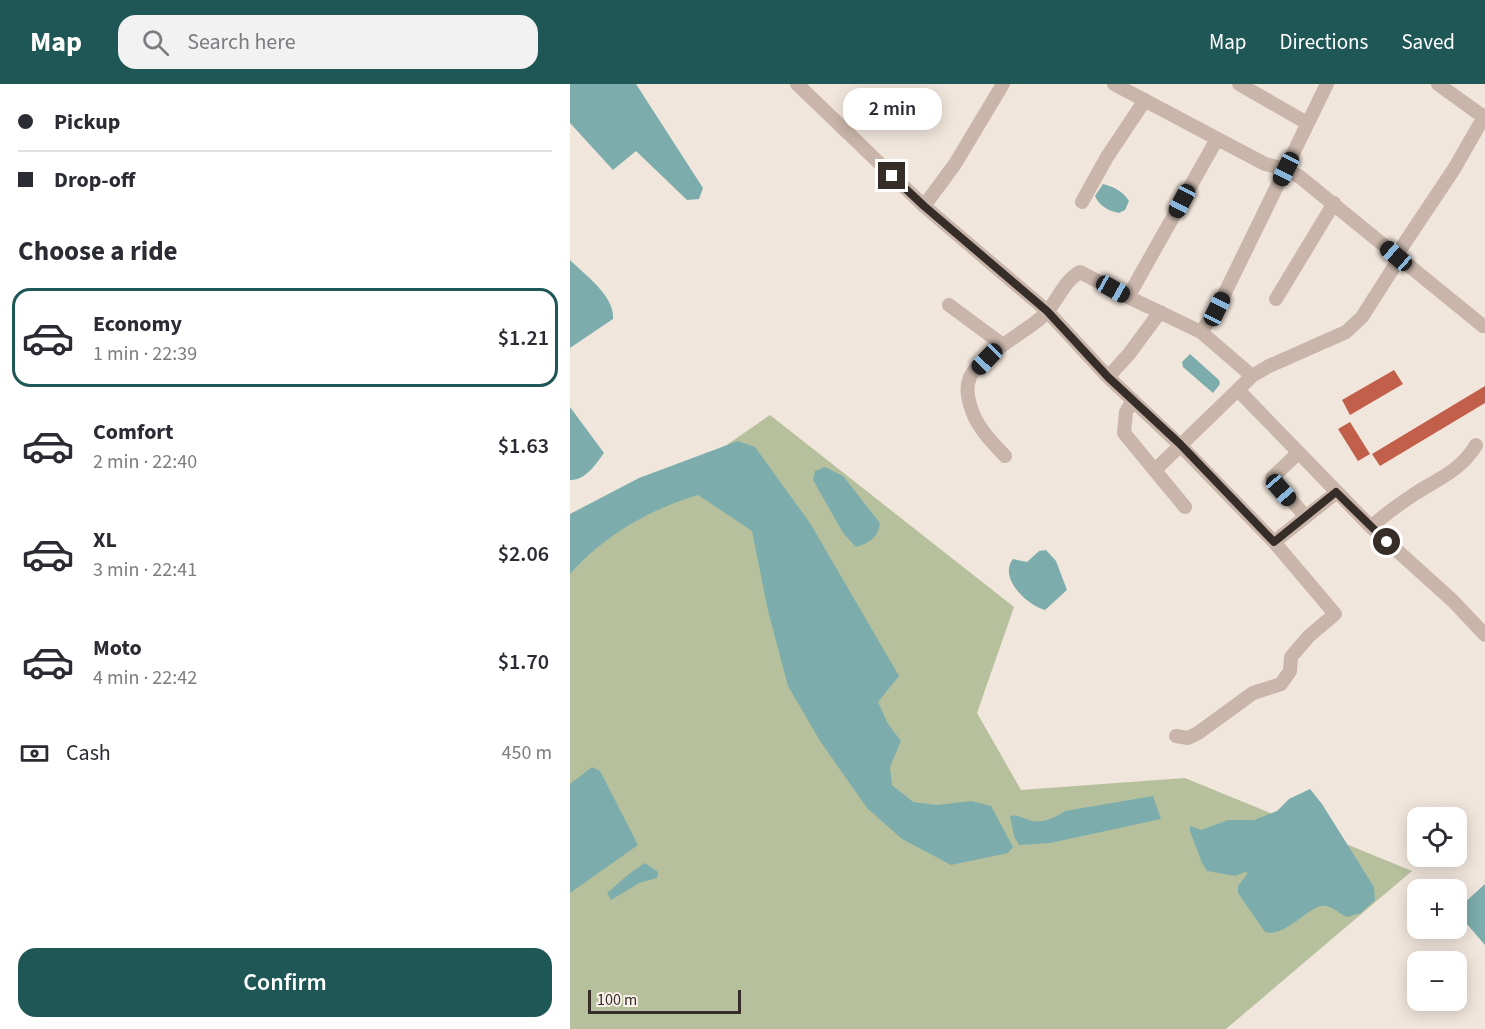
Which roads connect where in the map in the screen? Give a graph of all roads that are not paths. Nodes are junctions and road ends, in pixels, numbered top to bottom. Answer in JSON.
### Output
{"nodes":[{"id":1,"x":797,"y":84,"type":"edge"},
{"id":2,"x":1003,"y":84,"type":"edge"},
{"id":3,"x":1114,"y":84,"type":"edge"},
{"id":4,"x":1239,"y":84,"type":"edge"},
{"id":5,"x":1327,"y":84,"type":"edge"},
{"id":6,"x":1438,"y":84,"type":"edge"},
{"id":7,"x":1145,"y":100,"type":"junction"},
{"id":8,"x":1485,"y":116,"type":"edge"},
{"id":9,"x":1307,"y":123,"type":"junction"},
{"id":10,"x":1217,"y":139,"type":"junction"},
{"id":11,"x":1286,"y":169,"type":"junction"},
{"id":12,"x":1083,"y":202,"type":"dead end"},
{"id":13,"x":1334,"y":203,"type":"junction"},
{"id":14,"x":924,"y":206,"type":"junction"},
{"id":15,"x":1397,"y":258,"type":"junction"},
{"id":16,"x":1128,"y":297,"type":"junction"},
{"id":17,"x":1276,"y":298,"type":"dead end"},
{"id":18,"x":949,"y":305,"type":"dead end"},
{"id":19,"x":1047,"y":311,"type":"junction"},
{"id":20,"x":1160,"y":312,"type":"junction"},
{"id":21,"x":1484,"y":328,"type":"edge"},
{"id":22,"x":1201,"y":332,"type":"junction"},
{"id":23,"x":1003,"y":345,"type":"junction"},
{"id":24,"x":1252,"y":376,"type":"junction"},
{"id":25,"x":1108,"y":377,"type":"junction"},
{"id":26,"x":1238,"y":390,"type":"junction"},
{"id":27,"x":1133,"y":400,"type":"junction"},
{"id":28,"x":1180,"y":444,"type":"junction"},
{"id":29,"x":1476,"y":445,"type":"dead end"},
{"id":30,"x":1298,"y":453,"type":"junction"},
{"id":31,"x":1005,"y":456,"type":"dead end"},
{"id":32,"x":1156,"y":469,"type":"junction"},
{"id":33,"x":1336,"y":492,"type":"junction"},
{"id":34,"x":1185,"y":507,"type":"dead end"},
{"id":35,"x":1306,"y":517,"type":"junction"},
{"id":36,"x":1371,"y":527,"type":"junction"},
{"id":37,"x":1274,"y":542,"type":"junction"},
{"id":38,"x":1485,"y":635,"type":"edge"},
{"id":39,"x":1176,"y":735,"type":"dead end"}],
"edges":[{"from":1,"to":14,"type":"street"},
{"from":2,"to":14,"type":"street"},
{"from":3,"to":7,"type":"street"},
{"from":4,"to":9,"type":"street"},
{"from":5,"to":9,"type":"street"},
{"from":6,"to":8,"type":"street"},
{"from":7,"to":10,"type":"street"},
{"from":7,"to":12,"type":"street"},
{"from":8,"to":15,"type":"street"},
{"from":9,"to":11,"type":"street"},
{"from":10,"to":11,"type":"street"},
{"from":10,"to":16,"type":"street"},
{"from":11,"to":13,"type":"street"},
{"from":11,"to":22,"type":"street"},
{"from":13,"to":15,"type":"street"},
{"from":13,"to":17,"type":"street"},
{"from":14,"to":19,"type":"street"},
{"from":15,"to":21,"type":"street"},
{"from":15,"to":24,"type":"street"},
{"from":16,"to":19,"type":"street"},
{"from":16,"to":20,"type":"street"},
{"from":18,"to":23,"type":"street"},
{"from":19,"to":23,"type":"street"},
{"from":19,"to":25,"type":"street"},
{"from":20,"to":22,"type":"street"},
{"from":20,"to":25,"type":"street"},
{"from":22,"to":24,"type":"street"},
{"from":23,"to":31,"type":"street"},
{"from":24,"to":26,"type":"street"},
{"from":25,"to":27,"type":"street"},
{"from":26,"to":28,"type":"street"},
{"from":26,"to":30,"type":"street"},
{"from":27,"to":28,"type":"street"},
{"from":27,"to":32,"type":"street"},
{"from":28,"to":32,"type":"street"},
{"from":28,"to":37,"type":"street"},
{"from":29,"to":36,"type":"street"},
{"from":30,"to":33,"type":"street"},
{"from":30,"to":35,"type":"street"},
{"from":32,"to":34,"type":"street"},
{"from":33,"to":35,"type":"street"},
{"from":33,"to":36,"type":"street"},
{"from":35,"to":37,"type":"street"},
{"from":36,"to":38,"type":"street"},
{"from":37,"to":39,"type":"street"}]}
